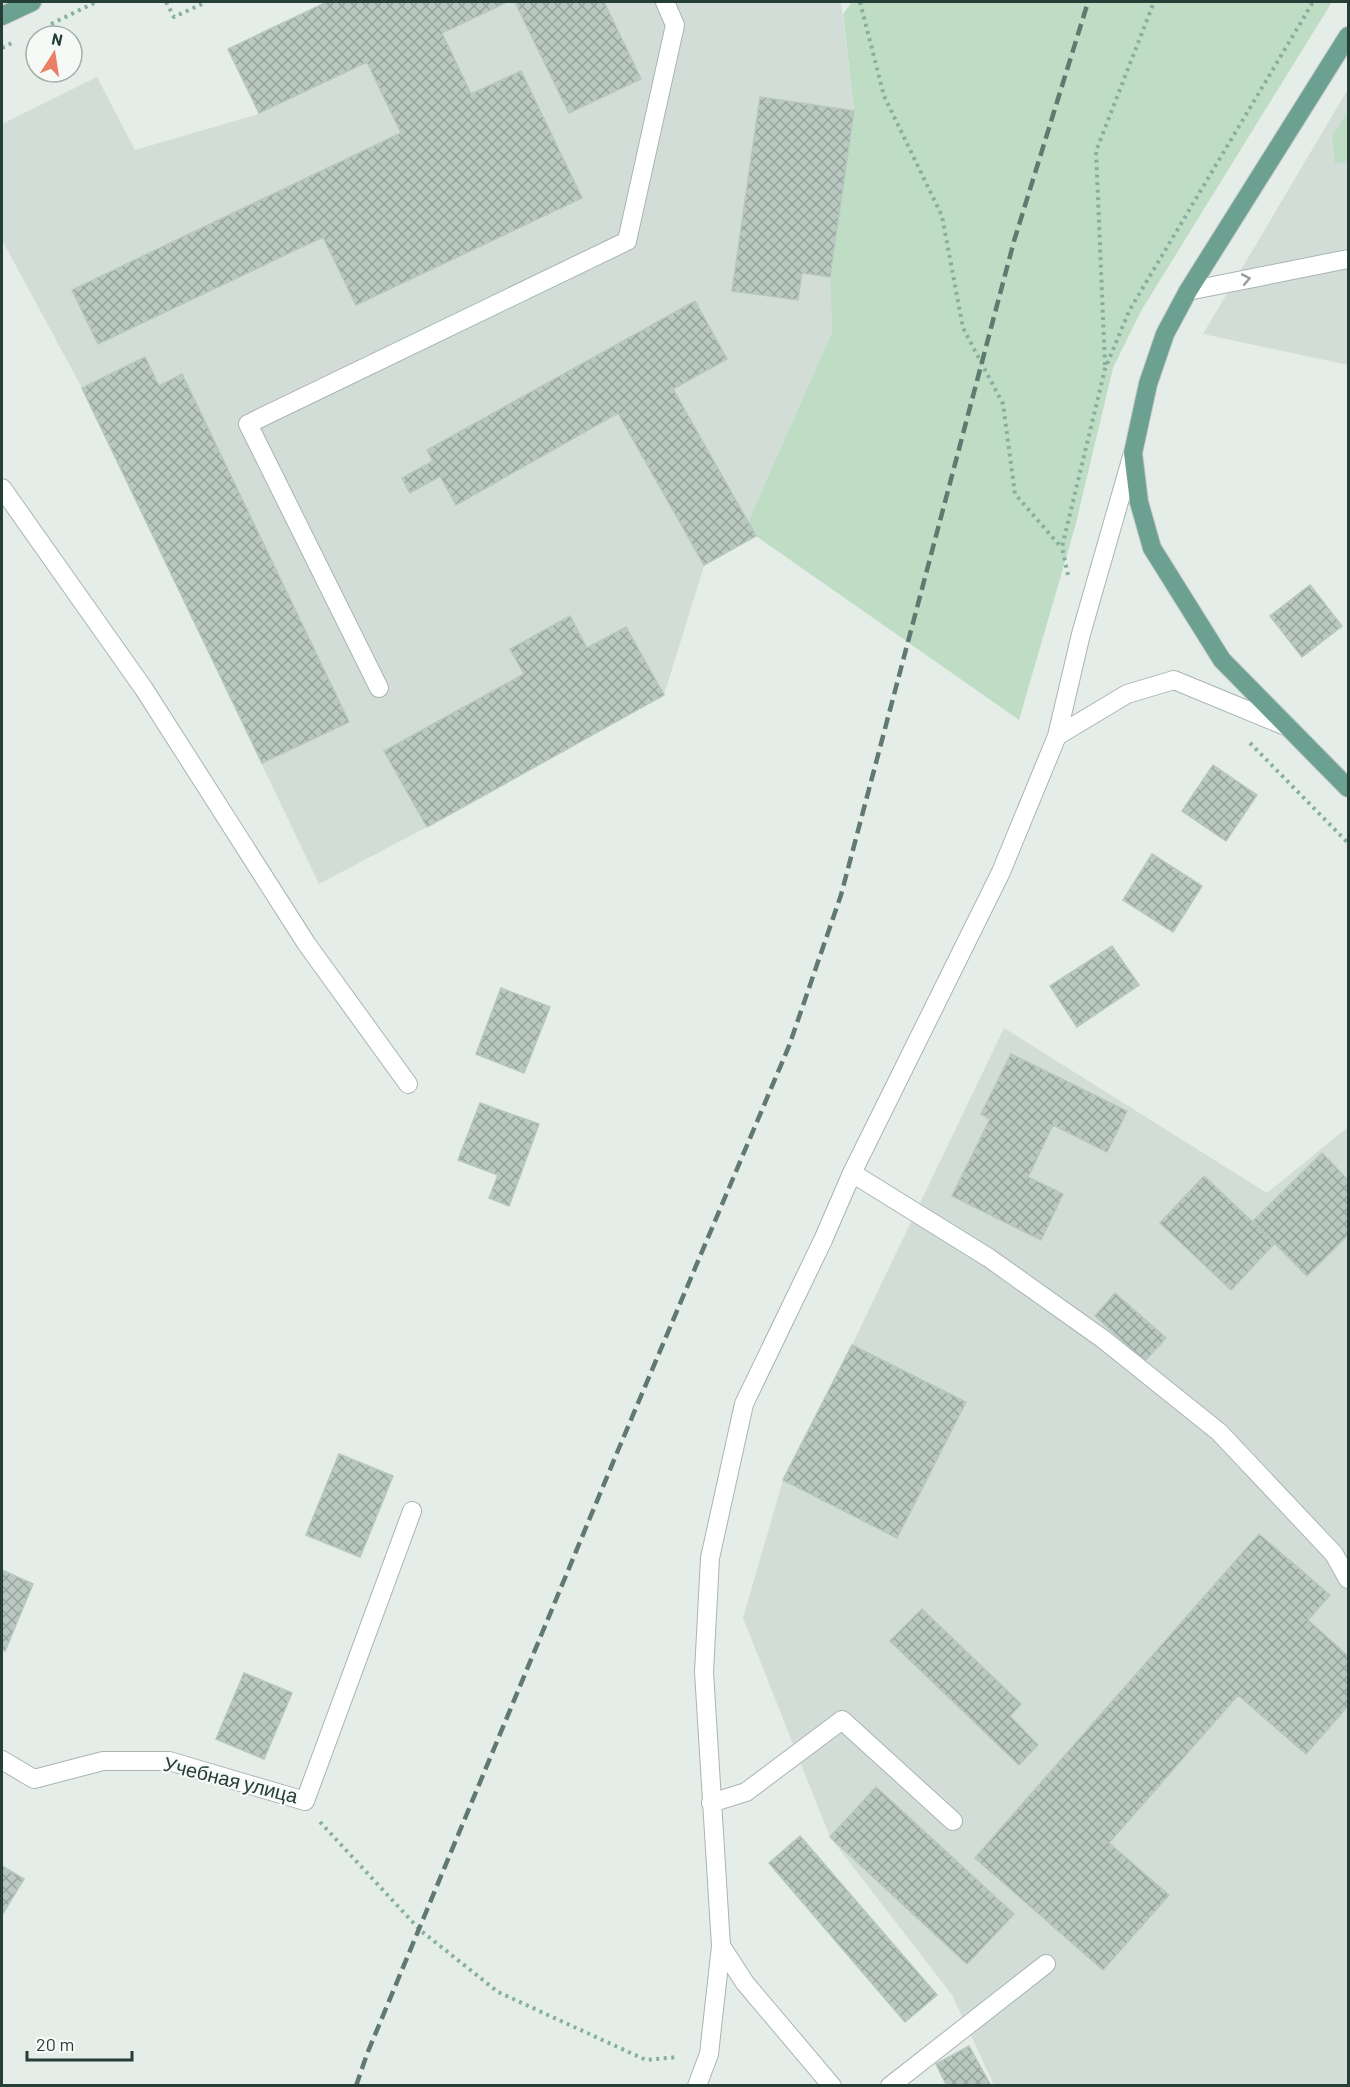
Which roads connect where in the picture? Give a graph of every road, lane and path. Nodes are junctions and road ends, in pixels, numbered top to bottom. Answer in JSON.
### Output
{"nodes":[{"id":1,"x":32,"y":2,"type":"edge"},
{"id":2,"x":166,"y":2,"type":"edge"},
{"id":3,"x":206,"y":2,"type":"edge"},
{"id":4,"x":665,"y":2,"type":"edge"},
{"id":5,"x":860,"y":2,"type":"edge"},
{"id":6,"x":1154,"y":2,"type":"edge"},
{"id":7,"x":1313,"y":2,"type":"edge"},
{"id":8,"x":2,"y":16,"type":"edge"},
{"id":9,"x":1348,"y":36,"type":"edge"},
{"id":10,"x":1348,"y":259,"type":"edge"},
{"id":11,"x":1188,"y":291,"type":"junction"},
{"id":12,"x":1105,"y":369,"type":"junction"},
{"id":13,"x":1133,"y":453,"type":"junction"},
{"id":14,"x":2,"y":488,"type":"edge"},
{"id":15,"x":1062,"y":548,"type":"junction"},
{"id":16,"x":1069,"y":580,"type":"dead end"},
{"id":17,"x":379,"y":688,"type":"dead end"},
{"id":18,"x":1289,"y":727,"type":"junction"},
{"id":19,"x":1057,"y":736,"type":"junction"},
{"id":20,"x":1246,"y":738,"type":"dead end"},
{"id":21,"x":1348,"y":788,"type":"edge"},
{"id":22,"x":1348,"y":843,"type":"edge"},
{"id":23,"x":408,"y":1084,"type":"dead end"},
{"id":24,"x":852,"y":1173,"type":"junction"},
{"id":25,"x":412,"y":1511,"type":"dead end"},
{"id":26,"x":1348,"y":1579,"type":"edge"},
{"id":27,"x":2,"y":1760,"type":"edge"},
{"id":28,"x":304,"y":1801,"type":"junction"},
{"id":29,"x":711,"y":1803,"type":"junction"},
{"id":30,"x":953,"y":1821,"type":"dead end"},
{"id":31,"x":721,"y":1946,"type":"junction"},
{"id":32,"x":1046,"y":1964,"type":"dead end"},
{"id":33,"x":709,"y":2054,"type":"junction"},
{"id":34,"x":697,"y":2085,"type":"edge"},
{"id":35,"x":832,"y":2085,"type":"edge"},
{"id":36,"x":890,"y":2085,"type":"edge"}],
"edges":[{"from":1,"to":8,"type":"main road"},
{"from":2,"to":3,"type":"path"},
{"from":4,"to":17,"type":"street"},
{"from":5,"to":15,"type":"path"},
{"from":6,"to":12,"type":"path"},
{"from":7,"to":12,"type":"path"},
{"from":9,"to":11,"type":"main road"},
{"from":11,"to":10,"type":"street","one_way":true},
{"from":11,"to":13,"type":"main road"},
{"from":12,"to":15,"type":"path"},
{"from":13,"to":18,"type":"main road"},
{"from":13,"to":19,"type":"street"},
{"from":14,"to":23,"type":"street"},
{"from":15,"to":16,"type":"path"},
{"from":18,"to":19,"type":"street"},
{"from":18,"to":21,"type":"main road"},
{"from":19,"to":24,"type":"street"},
{"from":20,"to":22,"type":"path"},
{"from":24,"to":26,"type":"street"},
{"from":24,"to":29,"type":"street"},
{"from":25,"to":28,"type":"street","name":"Учебная улица"},
{"from":27,"to":28,"type":"street","name":"Учебная улица"},
{"from":28,"to":33,"type":"path"},
{"from":29,"to":30,"type":"street"},
{"from":29,"to":31,"type":"street"},
{"from":31,"to":33,"type":"street"},
{"from":31,"to":35,"type":"street"},
{"from":32,"to":36,"type":"street"},
{"from":33,"to":34,"type":"street"}]}
